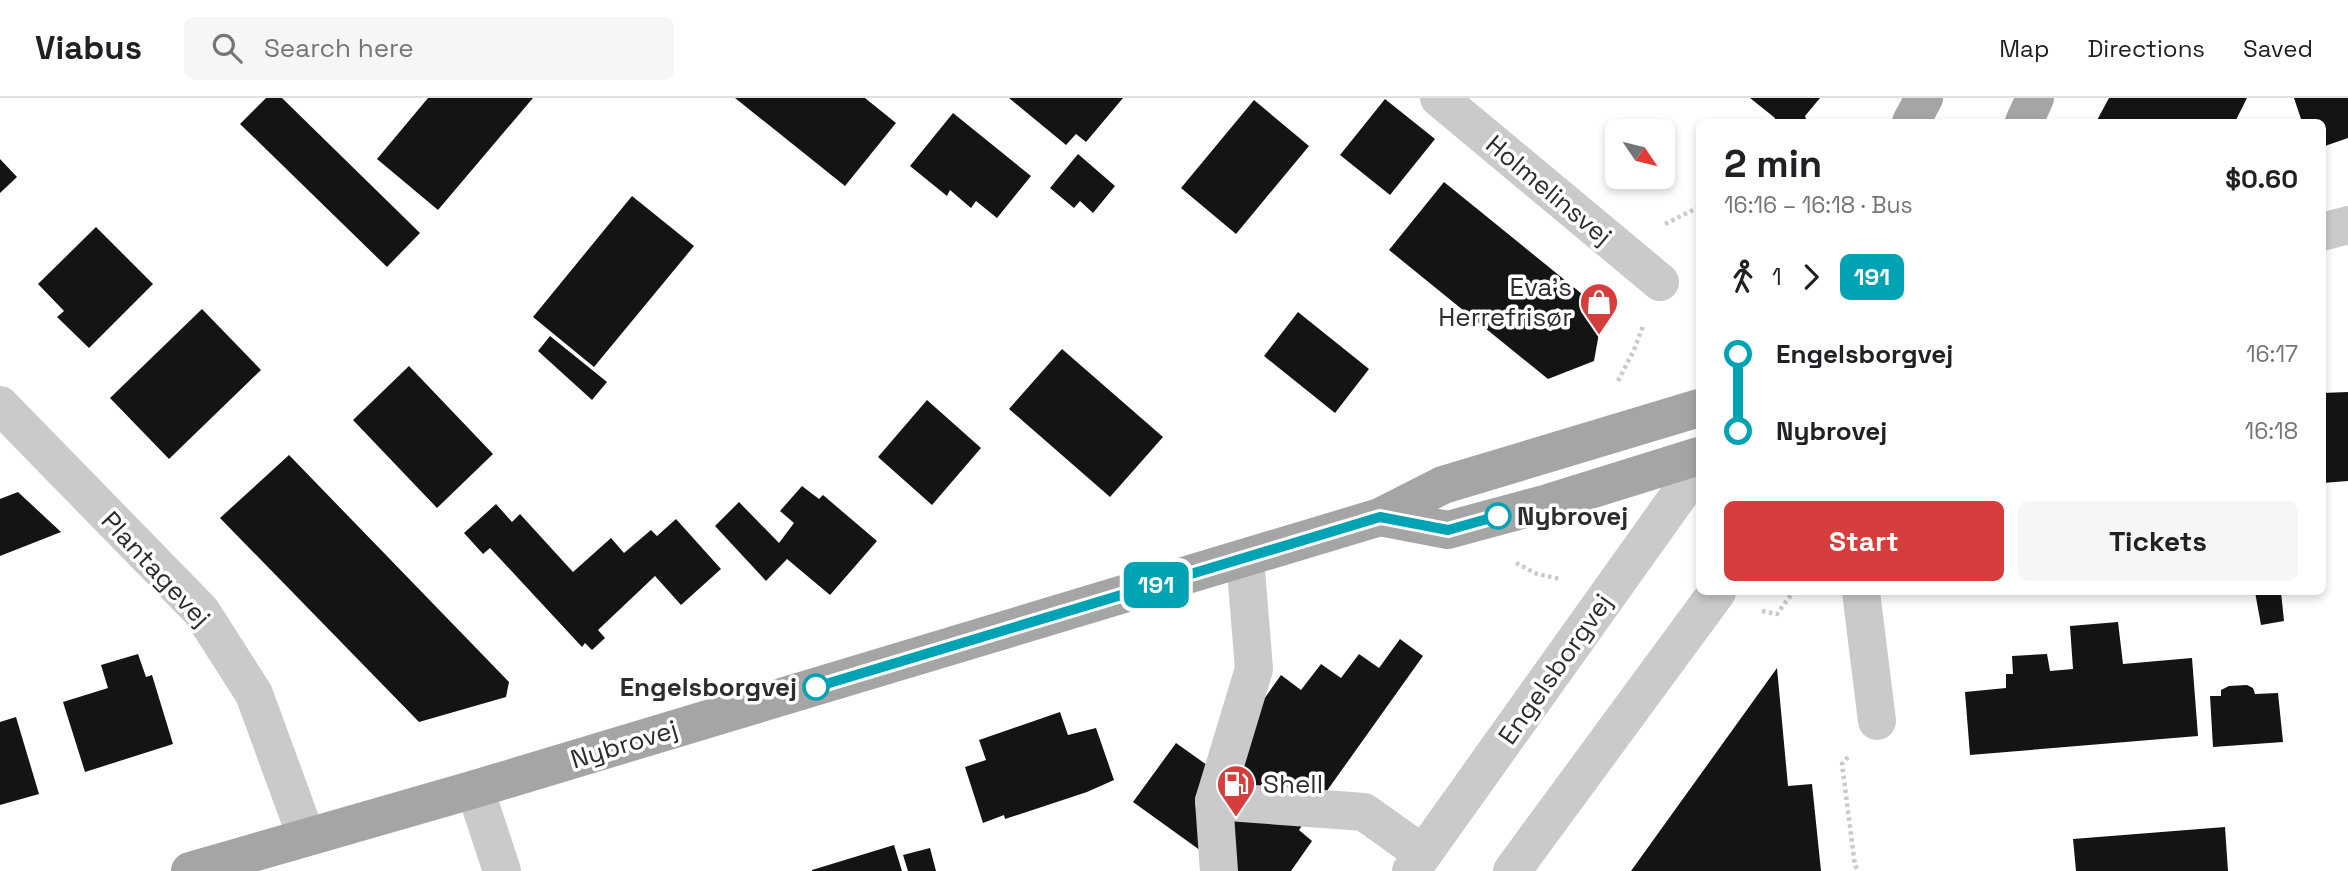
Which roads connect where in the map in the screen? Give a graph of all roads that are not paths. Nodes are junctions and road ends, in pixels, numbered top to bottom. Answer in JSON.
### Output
{"nodes":[{"id":1,"x":1439,"y":98,"type":"edge"},
{"id":2,"x":1924,"y":98,"type":"edge"},
{"id":3,"x":2035,"y":98,"type":"edge"},
{"id":4,"x":1913,"y":119,"type":"edge"},
{"id":5,"x":2025,"y":119,"type":"edge"},
{"id":6,"x":2348,"y":225,"type":"edge"},
{"id":7,"x":2326,"y":231,"type":"edge"},
{"id":8,"x":1660,"y":282,"type":"dead end"},
{"id":9,"x":0,"y":405,"type":"edge"},
{"id":10,"x":1696,"y":409,"type":"edge"},
{"id":11,"x":1696,"y":457,"type":"edge"},
{"id":12,"x":1696,"y":471,"type":"edge"},
{"id":13,"x":1380,"y":517,"type":"junction"},
{"id":14,"x":1245,"y":558,"type":"junction"},
{"id":15,"x":1715,"y":595,"type":"edge"},
{"id":16,"x":1861,"y":595,"type":"edge"},
{"id":17,"x":1877,"y":721,"type":"road end"},
{"id":18,"x":475,"y":789,"type":"junction"},
{"id":19,"x":1214,"y":801,"type":"junction"},
{"id":20,"x":306,"y":836,"type":"junction"},
{"id":21,"x":1417,"y":862,"type":"edge"},
{"id":22,"x":190,"y":871,"type":"edge"},
{"id":23,"x":502,"y":871,"type":"edge"},
{"id":24,"x":1219,"y":871,"type":"edge"},
{"id":25,"x":1513,"y":871,"type":"edge"}],
"edges":[{"from":1,"to":8,"type":"street","name":"Holmelinsvej"},
{"from":2,"to":4,"type":"main road"},
{"from":3,"to":5,"type":"main road"},
{"from":6,"to":7,"type":"street"},
{"from":9,"to":20,"type":"street","name":"Plantagevej"},
{"from":10,"to":13,"type":"main road","name":"Nybrovej"},
{"from":11,"to":13,"type":"main road","name":"Nybrovej"},
{"from":12,"to":21,"type":"street","name":"Engelsborgvej"},
{"from":13,"to":14,"type":"main road","name":"Nybrovej"},
{"from":14,"to":18,"type":"main road","name":"Nybrovej"},
{"from":14,"to":19,"type":"street"},
{"from":15,"to":25,"type":"street"},
{"from":16,"to":17,"type":"street"},
{"from":18,"to":20,"type":"main road","name":"Nybrovej"},
{"from":18,"to":23,"type":"street"},
{"from":19,"to":21,"type":"street"},
{"from":19,"to":24,"type":"street"},
{"from":20,"to":22,"type":"main road","name":"Nybrovej"}]}
